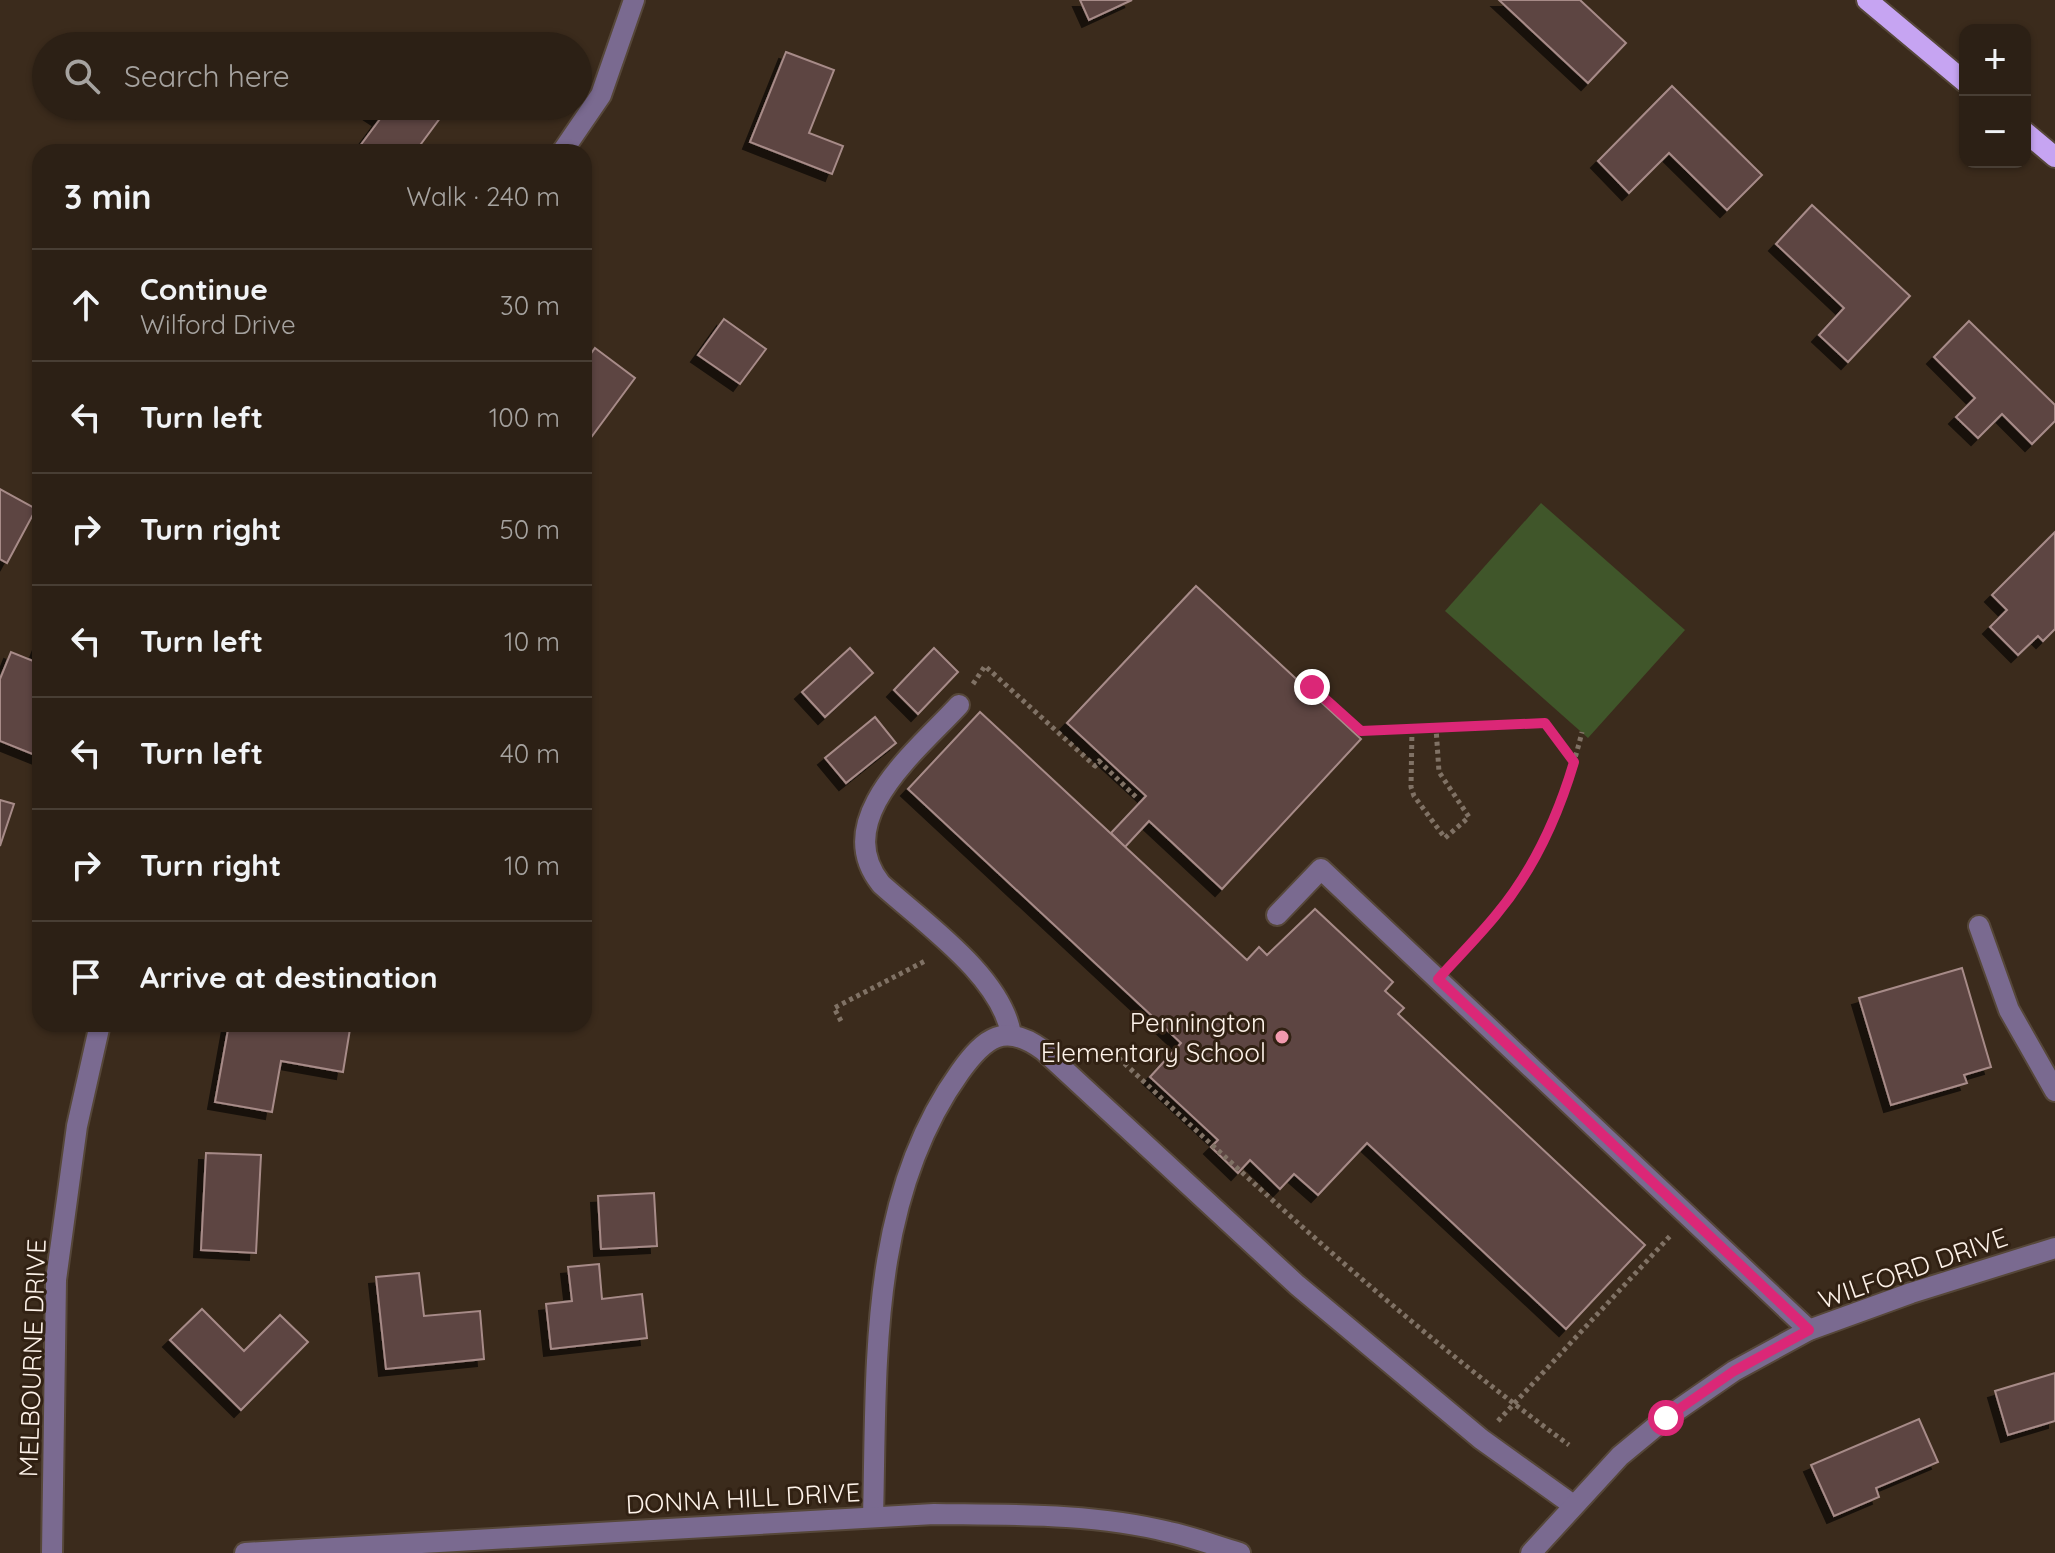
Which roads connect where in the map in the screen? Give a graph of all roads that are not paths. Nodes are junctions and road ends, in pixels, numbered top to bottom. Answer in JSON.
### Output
{"nodes":[{"id":1,"x":634,"y":0,"type":"edge"},
{"id":2,"x":1867,"y":0,"type":"edge"},
{"id":3,"x":1959,"y":77,"type":"edge"},
{"id":4,"x":592,"y":108,"type":"edge"},
{"id":5,"x":584,"y":120,"type":"edge"},
{"id":6,"x":2031,"y":137,"type":"edge"},
{"id":7,"x":567,"y":144,"type":"edge"},
{"id":8,"x":2055,"y":157,"type":"edge"},
{"id":9,"x":959,"y":705,"type":"road end"},
{"id":10,"x":1277,"y":915,"type":"dead end"},
{"id":11,"x":1979,"y":926,"type":"dead end"},
{"id":12,"x":98,"y":1032,"type":"edge"},
{"id":13,"x":1011,"y":1034,"type":"junction"},
{"id":14,"x":2055,"y":1091,"type":"edge"},
{"id":15,"x":2055,"y":1248,"type":"edge"},
{"id":16,"x":1809,"y":1330,"type":"junction"},
{"id":17,"x":1573,"y":1505,"type":"junction"},
{"id":18,"x":873,"y":1517,"type":"junction"},
{"id":19,"x":52,"y":1553,"type":"edge"},
{"id":20,"x":245,"y":1553,"type":"edge"},
{"id":21,"x":1240,"y":1553,"type":"edge"},
{"id":22,"x":1531,"y":1553,"type":"edge"}],
"edges":[{"from":1,"to":4,"type":"street"},
{"from":2,"to":3,"type":"main road"},
{"from":5,"to":7,"type":"street"},
{"from":6,"to":8,"type":"main road"},
{"from":9,"to":13,"type":"street"},
{"from":10,"to":16,"type":"street"},
{"from":11,"to":14,"type":"street"},
{"from":12,"to":19,"type":"street","name":"MELBOURNE DRIVE"},
{"from":13,"to":17,"type":"street"},
{"from":13,"to":18,"type":"street"},
{"from":15,"to":16,"type":"street","name":"WILFORD DRIVE"},
{"from":16,"to":17,"type":"street","name":"WILFORD DRIVE"},
{"from":17,"to":22,"type":"street","name":"WILFORD DRIVE"},
{"from":18,"to":20,"type":"street","name":"DONNA HILL DRIVE"},
{"from":18,"to":21,"type":"street","name":"DONNA HILL DRIVE"}]}
